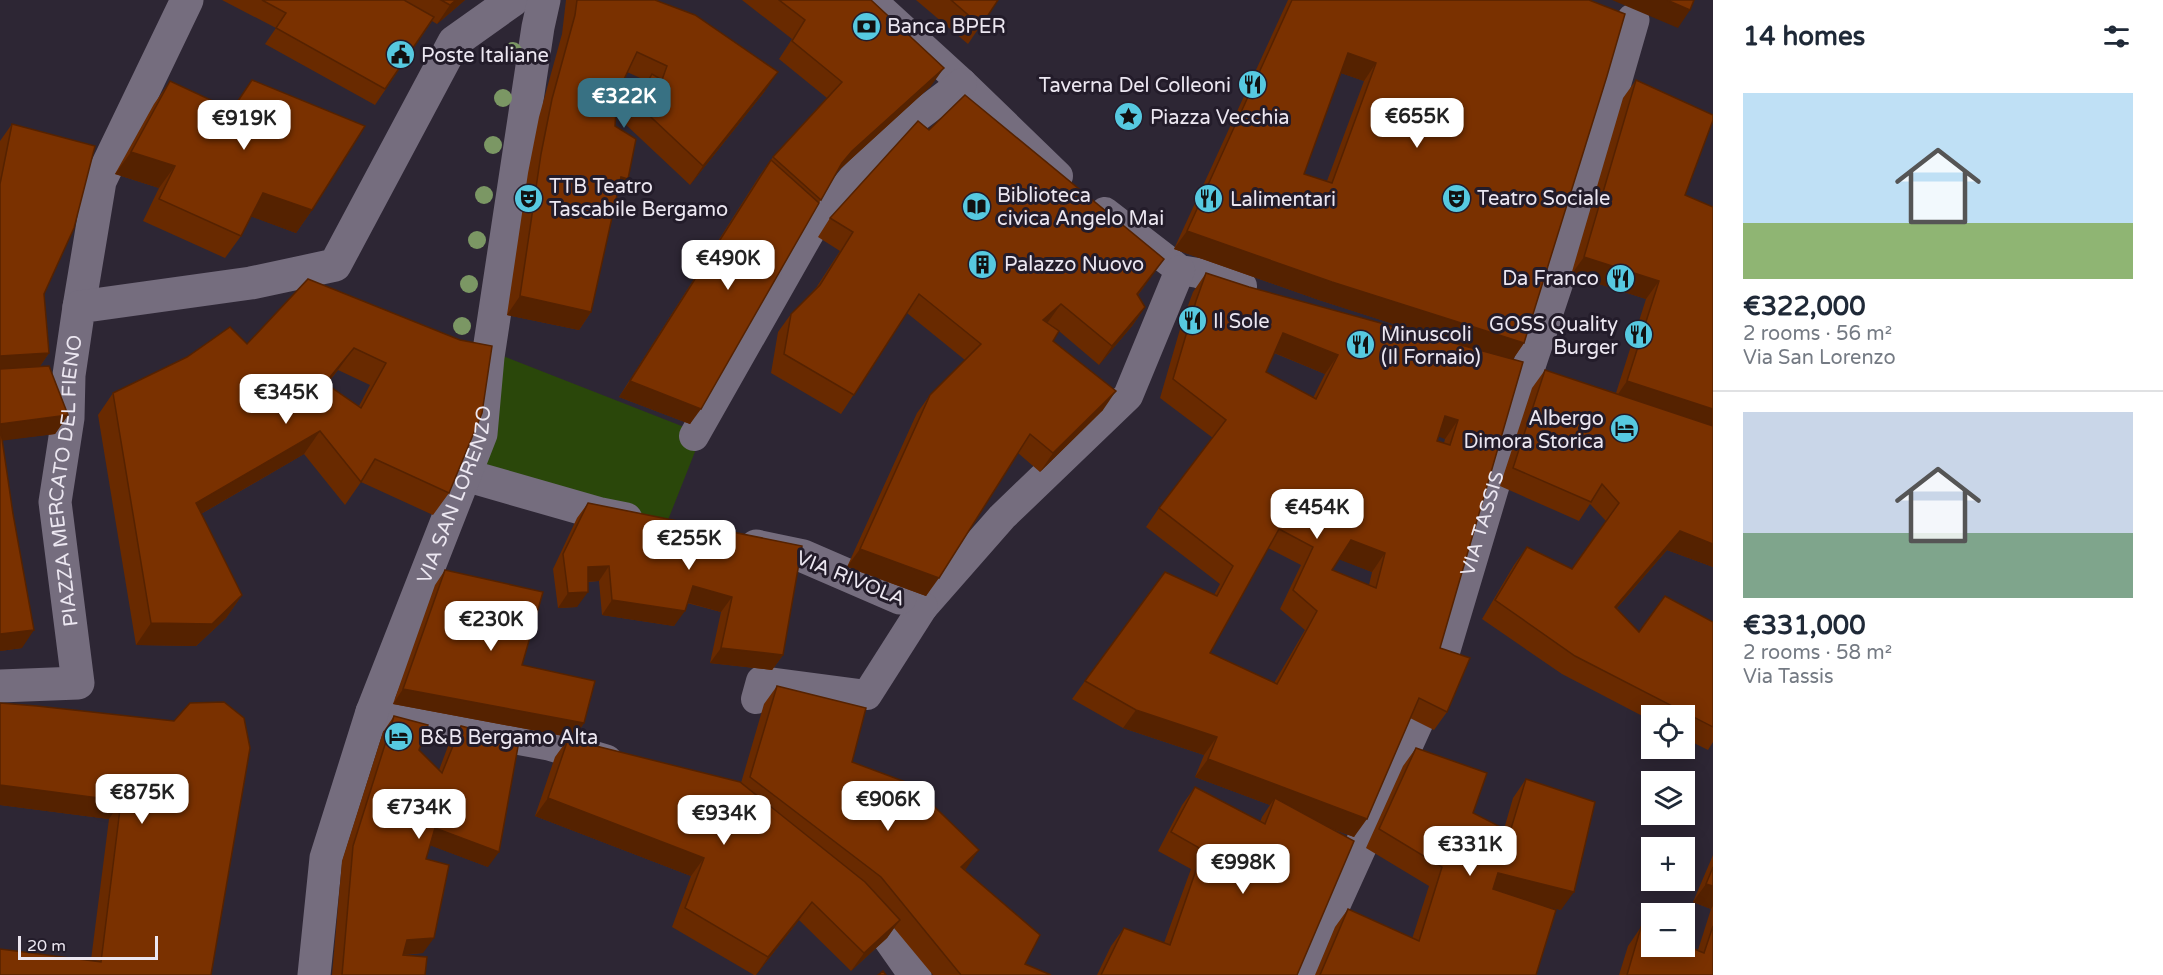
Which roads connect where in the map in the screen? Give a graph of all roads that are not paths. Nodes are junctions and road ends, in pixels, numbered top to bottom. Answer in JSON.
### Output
{"nodes":[{"id":1,"x":187,"y":0,"type":"edge"},
{"id":2,"x":513,"y":0,"type":"edge"},
{"id":3,"x":544,"y":0,"type":"edge"},
{"id":4,"x":871,"y":0,"type":"edge"},
{"id":5,"x":1633,"y":20,"type":"dead end"},
{"id":6,"x":962,"y":83,"type":"junction"},
{"id":7,"x":1180,"y":270,"type":"junction"},
{"id":8,"x":1266,"y":294,"type":"edge"},
{"id":9,"x":79,"y":307,"type":"junction"},
{"id":10,"x":694,"y":436,"type":"edge"},
{"id":11,"x":465,"y":475,"type":"junction"},
{"id":12,"x":650,"y":524,"type":"edge"},
{"id":13,"x":726,"y":540,"type":"edge"},
{"id":14,"x":912,"y":603,"type":"junction"},
{"id":15,"x":1438,"y":670,"type":"edge"},
{"id":16,"x":0,"y":686,"type":"edge"},
{"id":17,"x":756,"y":699,"type":"dead end"},
{"id":18,"x":372,"y":712,"type":"junction"},
{"id":19,"x":1417,"y":722,"type":"edge"},
{"id":20,"x":639,"y":771,"type":"edge"},
{"id":21,"x":839,"y":882,"type":"edge"},
{"id":22,"x":314,"y":975,"type":"edge"},
{"id":23,"x":915,"y":975,"type":"edge"},
{"id":24,"x":1302,"y":975,"type":"edge"}],
"edges":[{"from":1,"to":9,"type":"street","name":"PIAZZA MERCATO DEL FIENO"},
{"from":2,"to":9,"type":"street","name":"PIAZZA MERCATO DEL FIENO"},
{"from":3,"to":11,"type":"street","name":"VIA SAN LORENZO"},
{"from":4,"to":6,"type":"street"},
{"from":5,"to":15,"type":"street","name":"VIA TASSIS"},
{"from":6,"to":7,"type":"street"},
{"from":6,"to":10,"type":"street"},
{"from":7,"to":8,"type":"street"},
{"from":7,"to":14,"type":"street","name":"VIA RIVOLA"},
{"from":9,"to":16,"type":"street","name":"PIAZZA MERCATO DEL FIENO"},
{"from":11,"to":12,"type":"street"},
{"from":11,"to":18,"type":"street","name":"VIA SAN LORENZO"},
{"from":13,"to":14,"type":"street","name":"VIA RIVOLA"},
{"from":14,"to":17,"type":"street","name":"VIA RIVOLA"},
{"from":18,"to":20,"type":"street"},
{"from":18,"to":22,"type":"street","name":"VIA SAN LORENZO"},
{"from":19,"to":24,"type":"street"},
{"from":21,"to":23,"type":"street"}]}
